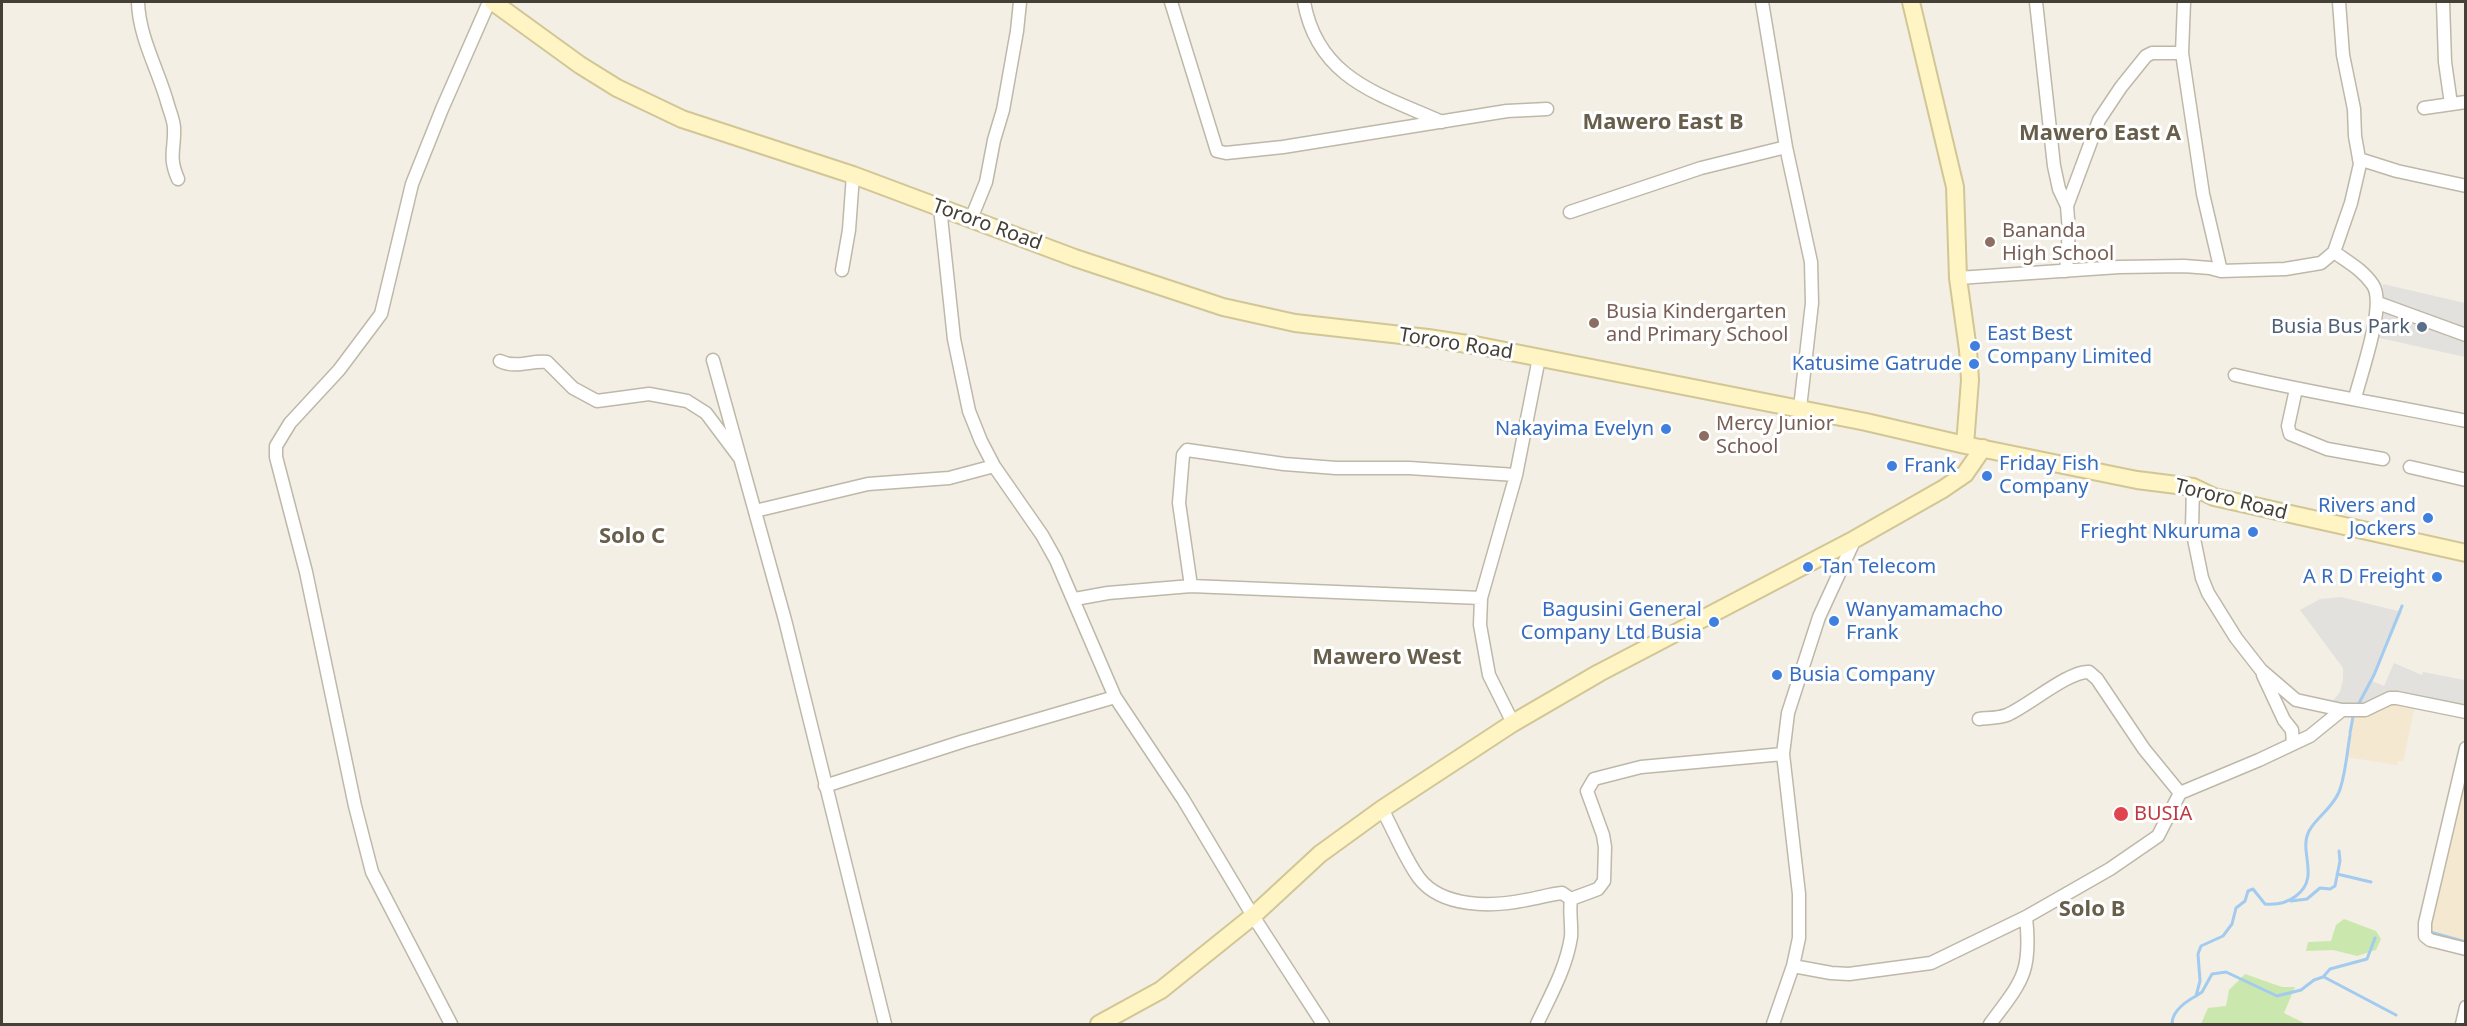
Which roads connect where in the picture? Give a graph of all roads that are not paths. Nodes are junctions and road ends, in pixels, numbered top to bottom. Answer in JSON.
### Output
{"nodes":[{"id":1,"x":138,"y":2,"type":"edge"},
{"id":2,"x":491,"y":2,"type":"edge"},
{"id":3,"x":1020,"y":2,"type":"edge"},
{"id":4,"x":1172,"y":2,"type":"edge"},
{"id":5,"x":1304,"y":2,"type":"edge"},
{"id":6,"x":1762,"y":2,"type":"edge"},
{"id":7,"x":1911,"y":2,"type":"edge"},
{"id":8,"x":2036,"y":2,"type":"edge"},
{"id":9,"x":2184,"y":2,"type":"edge"},
{"id":10,"x":2339,"y":2,"type":"edge"},
{"id":11,"x":2443,"y":2,"type":"edge"},
{"id":12,"x":2182,"y":53,"type":"junction"},
{"id":13,"x":2466,"y":102,"type":"edge"},
{"id":14,"x":2451,"y":104,"type":"junction"},
{"id":15,"x":2424,"y":108,"type":"dead end"},
{"id":16,"x":1547,"y":109,"type":"dead end"},
{"id":17,"x":1443,"y":122,"type":"junction"},
{"id":18,"x":1786,"y":147,"type":"junction"},
{"id":19,"x":2359,"y":159,"type":"junction"},
{"id":20,"x":852,"y":175,"type":"junction"},
{"id":21,"x":178,"y":179,"type":"dead end"},
{"id":22,"x":2466,"y":186,"type":"edge"},
{"id":23,"x":2067,"y":206,"type":"junction"},
{"id":24,"x":940,"y":208,"type":"junction"},
{"id":25,"x":1569,"y":213,"type":"dead end"},
{"id":26,"x":971,"y":219,"type":"junction"},
{"id":27,"x":2334,"y":252,"type":"junction"},
{"id":28,"x":842,"y":270,"type":"dead end"},
{"id":29,"x":2066,"y":271,"type":"junction"},
{"id":30,"x":2221,"y":271,"type":"junction"},
{"id":31,"x":1958,"y":278,"type":"junction"},
{"id":32,"x":2378,"y":303,"type":"junction"},
{"id":33,"x":2466,"y":335,"type":"edge"},
{"id":34,"x":1539,"y":358,"type":"junction"},
{"id":35,"x":713,"y":360,"type":"dead end"},
{"id":36,"x":500,"y":361,"type":"dead end"},
{"id":37,"x":2235,"y":375,"type":"dead end"},
{"id":38,"x":2296,"y":389,"type":"junction"},
{"id":39,"x":2355,"y":398,"type":"junction"},
{"id":40,"x":1800,"y":408,"type":"junction"},
{"id":41,"x":2466,"y":421,"type":"edge"},
{"id":42,"x":1965,"y":445,"type":"junction"},
{"id":43,"x":1983,"y":448,"type":"junction"},
{"id":44,"x":2383,"y":459,"type":"dead end"},
{"id":45,"x":743,"y":463,"type":"junction"},
{"id":46,"x":994,"y":466,"type":"junction"},
{"id":47,"x":2410,"y":467,"type":"dead end"},
{"id":48,"x":1516,"y":475,"type":"junction"},
{"id":49,"x":2466,"y":480,"type":"edge"},
{"id":50,"x":2193,"y":487,"type":"junction"},
{"id":51,"x":755,"y":511,"type":"junction"},
{"id":52,"x":1855,"y":539,"type":"junction"},
{"id":53,"x":2466,"y":553,"type":"edge"},
{"id":54,"x":1191,"y":586,"type":"junction"},
{"id":55,"x":1481,"y":597,"type":"junction"},
{"id":56,"x":1075,"y":600,"type":"junction"},
{"id":57,"x":2261,"y":670,"type":"junction"},
{"id":58,"x":1115,"y":697,"type":"junction"},
{"id":59,"x":2342,"y":710,"type":"junction"},
{"id":60,"x":2466,"y":712,"type":"edge"},
{"id":61,"x":1979,"y":719,"type":"dead end"},
{"id":62,"x":1513,"y":723,"type":"junction"},
{"id":63,"x":2293,"y":744,"type":"junction"},
{"id":64,"x":2466,"y":748,"type":"edge"},
{"id":65,"x":1783,"y":754,"type":"junction"},
{"id":66,"x":825,"y":786,"type":"junction"},
{"id":67,"x":2180,"y":793,"type":"junction"},
{"id":68,"x":1382,"y":809,"type":"junction"},
{"id":69,"x":1570,"y":899,"type":"junction"},
{"id":70,"x":1253,"y":916,"type":"junction"},
{"id":71,"x":2026,"y":917,"type":"junction"},
{"id":72,"x":2466,"y":949,"type":"edge"},
{"id":73,"x":1793,"y":966,"type":"junction"},
{"id":74,"x":2466,"y":1007,"type":"edge"},
{"id":75,"x":451,"y":1024,"type":"edge"},
{"id":76,"x":885,"y":1024,"type":"edge"},
{"id":77,"x":1099,"y":1024,"type":"edge"},
{"id":78,"x":1323,"y":1024,"type":"edge"},
{"id":79,"x":1537,"y":1024,"type":"edge"},
{"id":80,"x":1773,"y":1024,"type":"edge"},
{"id":81,"x":1990,"y":1024,"type":"edge"},
{"id":82,"x":2462,"y":1024,"type":"edge"}],
"edges":[{"from":1,"to":21,"type":"street"},
{"from":2,"to":20,"type":"main road","name":"Tororo Road"},
{"from":2,"to":75,"type":"street"},
{"from":3,"to":26,"type":"street"},
{"from":4,"to":17,"type":"street"},
{"from":5,"to":17,"type":"street"},
{"from":6,"to":18,"type":"street"},
{"from":7,"to":31,"type":"main road"},
{"from":8,"to":23,"type":"street"},
{"from":9,"to":12,"type":"street"},
{"from":10,"to":19,"type":"street"},
{"from":11,"to":14,"type":"street"},
{"from":12,"to":23,"type":"street"},
{"from":12,"to":30,"type":"street"},
{"from":13,"to":14,"type":"street"},
{"from":14,"to":15,"type":"street"},
{"from":16,"to":17,"type":"street"},
{"from":18,"to":25,"type":"street"},
{"from":18,"to":40,"type":"street"},
{"from":19,"to":22,"type":"street"},
{"from":19,"to":27,"type":"street"},
{"from":20,"to":24,"type":"main road","name":"Tororo Road"},
{"from":20,"to":28,"type":"street"},
{"from":23,"to":29,"type":"street"},
{"from":24,"to":26,"type":"main road","name":"Tororo Road"},
{"from":24,"to":46,"type":"street"},
{"from":26,"to":34,"type":"main road","name":"Tororo Road"},
{"from":27,"to":30,"type":"street"},
{"from":27,"to":32,"type":"street"},
{"from":29,"to":30,"type":"street"},
{"from":29,"to":31,"type":"street"},
{"from":31,"to":42,"type":"main road"},
{"from":32,"to":33,"type":"street"},
{"from":32,"to":39,"type":"street"},
{"from":34,"to":40,"type":"main road","name":"Tororo Road"},
{"from":34,"to":48,"type":"street"},
{"from":35,"to":45,"type":"street"},
{"from":36,"to":45,"type":"street"},
{"from":37,"to":38,"type":"street"},
{"from":38,"to":39,"type":"street"},
{"from":38,"to":44,"type":"street"},
{"from":39,"to":41,"type":"street"},
{"from":40,"to":42,"type":"main road","name":"Tororo Road"},
{"from":42,"to":43,"type":"main road","name":"Tororo Road"},
{"from":43,"to":50,"type":"main road","name":"Tororo Road"},
{"from":43,"to":52,"type":"main road"},
{"from":45,"to":51,"type":"street"},
{"from":46,"to":51,"type":"street"},
{"from":46,"to":56,"type":"street"},
{"from":47,"to":49,"type":"street"},
{"from":48,"to":54,"type":"street"},
{"from":48,"to":55,"type":"street"},
{"from":50,"to":53,"type":"main road","name":"Tororo Road"},
{"from":50,"to":57,"type":"street"},
{"from":51,"to":66,"type":"street"},
{"from":52,"to":62,"type":"main road"},
{"from":52,"to":65,"type":"street"},
{"from":54,"to":55,"type":"street"},
{"from":54,"to":56,"type":"street"},
{"from":55,"to":62,"type":"street"},
{"from":56,"to":58,"type":"street"},
{"from":57,"to":59,"type":"street"},
{"from":57,"to":63,"type":"street"},
{"from":58,"to":66,"type":"street"},
{"from":58,"to":70,"type":"street"},
{"from":59,"to":60,"type":"street"},
{"from":59,"to":63,"type":"street"},
{"from":61,"to":67,"type":"street"},
{"from":62,"to":68,"type":"main road"},
{"from":63,"to":67,"type":"street"},
{"from":64,"to":72,"type":"street"},
{"from":65,"to":69,"type":"street"},
{"from":65,"to":73,"type":"street"},
{"from":66,"to":76,"type":"street"},
{"from":67,"to":71,"type":"street"},
{"from":68,"to":69,"type":"street"},
{"from":68,"to":70,"type":"main road"},
{"from":69,"to":79,"type":"street"},
{"from":70,"to":77,"type":"main road"},
{"from":70,"to":78,"type":"street"},
{"from":71,"to":73,"type":"street"},
{"from":71,"to":81,"type":"street"},
{"from":73,"to":80,"type":"street"},
{"from":74,"to":82,"type":"street"}]}
